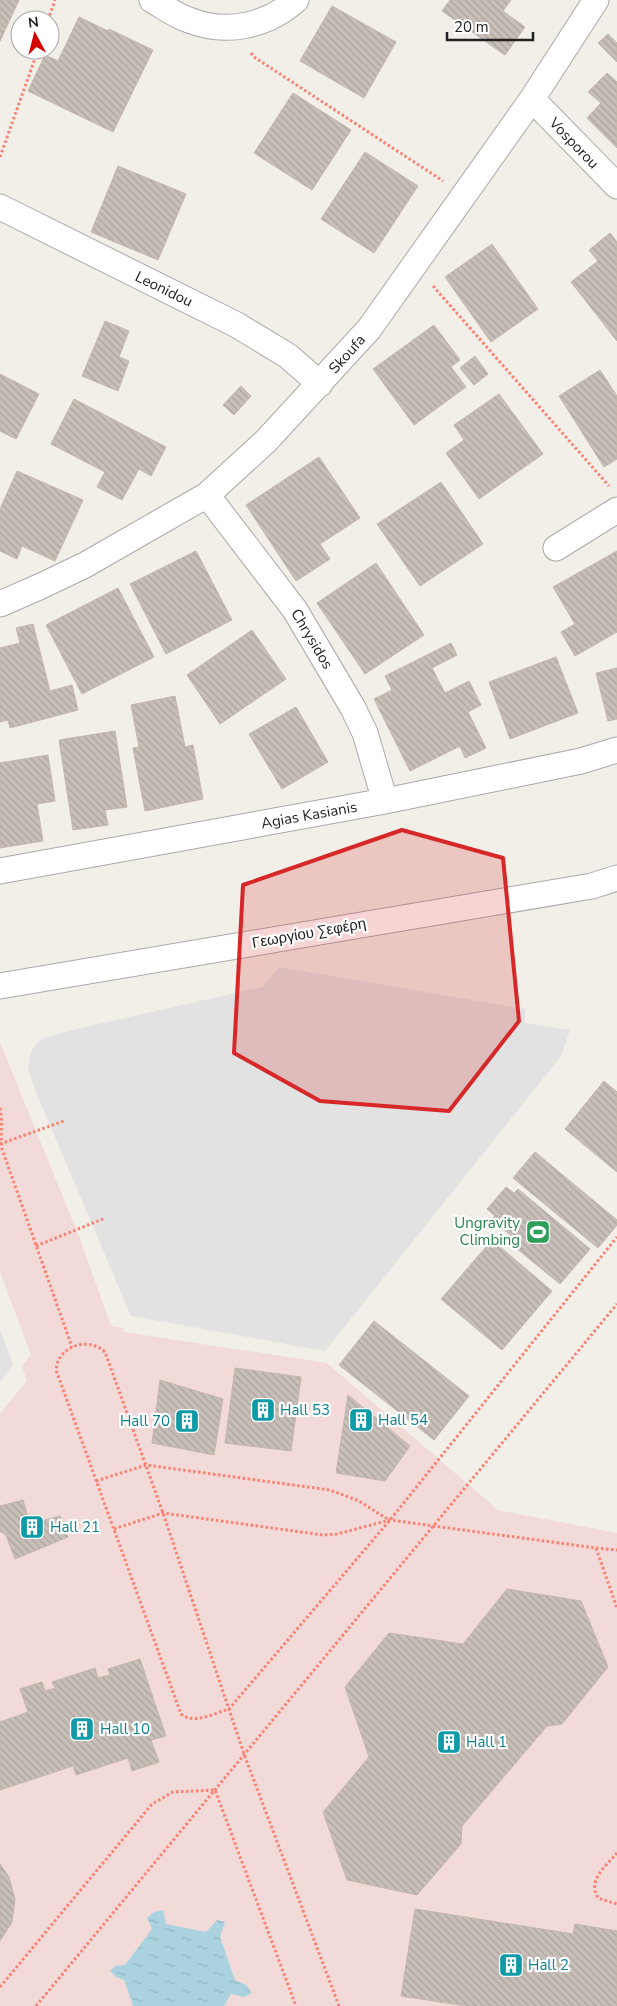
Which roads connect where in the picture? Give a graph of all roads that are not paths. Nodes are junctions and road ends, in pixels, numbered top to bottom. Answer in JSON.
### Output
{"nodes":[{"id":1,"x":152,"y":0,"type":"edge"},
{"id":2,"x":296,"y":0,"type":"edge"},
{"id":3,"x":594,"y":1,"type":"edge"},
{"id":4,"x":532,"y":99,"type":"junction"},
{"id":5,"x":617,"y":186,"type":"edge"},
{"id":6,"x":0,"y":207,"type":"edge"},
{"id":7,"x":320,"y":384,"type":"junction"},
{"id":8,"x":207,"y":495,"type":"junction"},
{"id":9,"x":614,"y":499,"type":"edge"},
{"id":10,"x":556,"y":548,"type":"dead end"},
{"id":11,"x":0,"y":604,"type":"edge"},
{"id":12,"x":617,"y":750,"type":"edge"},
{"id":13,"x":385,"y":801,"type":"junction"},
{"id":14,"x":0,"y":870,"type":"edge"},
{"id":15,"x":617,"y":878,"type":"edge"},
{"id":16,"x":0,"y":986,"type":"edge"}],
"edges":[{"from":1,"to":2,"type":"street"},
{"from":3,"to":4,"type":"street","name":"Skoufa"},
{"from":4,"to":5,"type":"street","name":"Vosporou"},
{"from":4,"to":7,"type":"street","name":"Skoufa"},
{"from":6,"to":7,"type":"street","name":"Leonidou"},
{"from":7,"to":8,"type":"street","name":"Skoufa"},
{"from":8,"to":11,"type":"street","name":"Skoufa"},
{"from":8,"to":13,"type":"street","name":"Chrysidos"},
{"from":9,"to":10,"type":"street"},
{"from":12,"to":13,"type":"street","name":"Agias Kasianis"},
{"from":13,"to":14,"type":"street","name":"Agias Kasianis"},
{"from":15,"to":16,"type":"street","name":"Γεωργίου Σεφέρη"}]}
